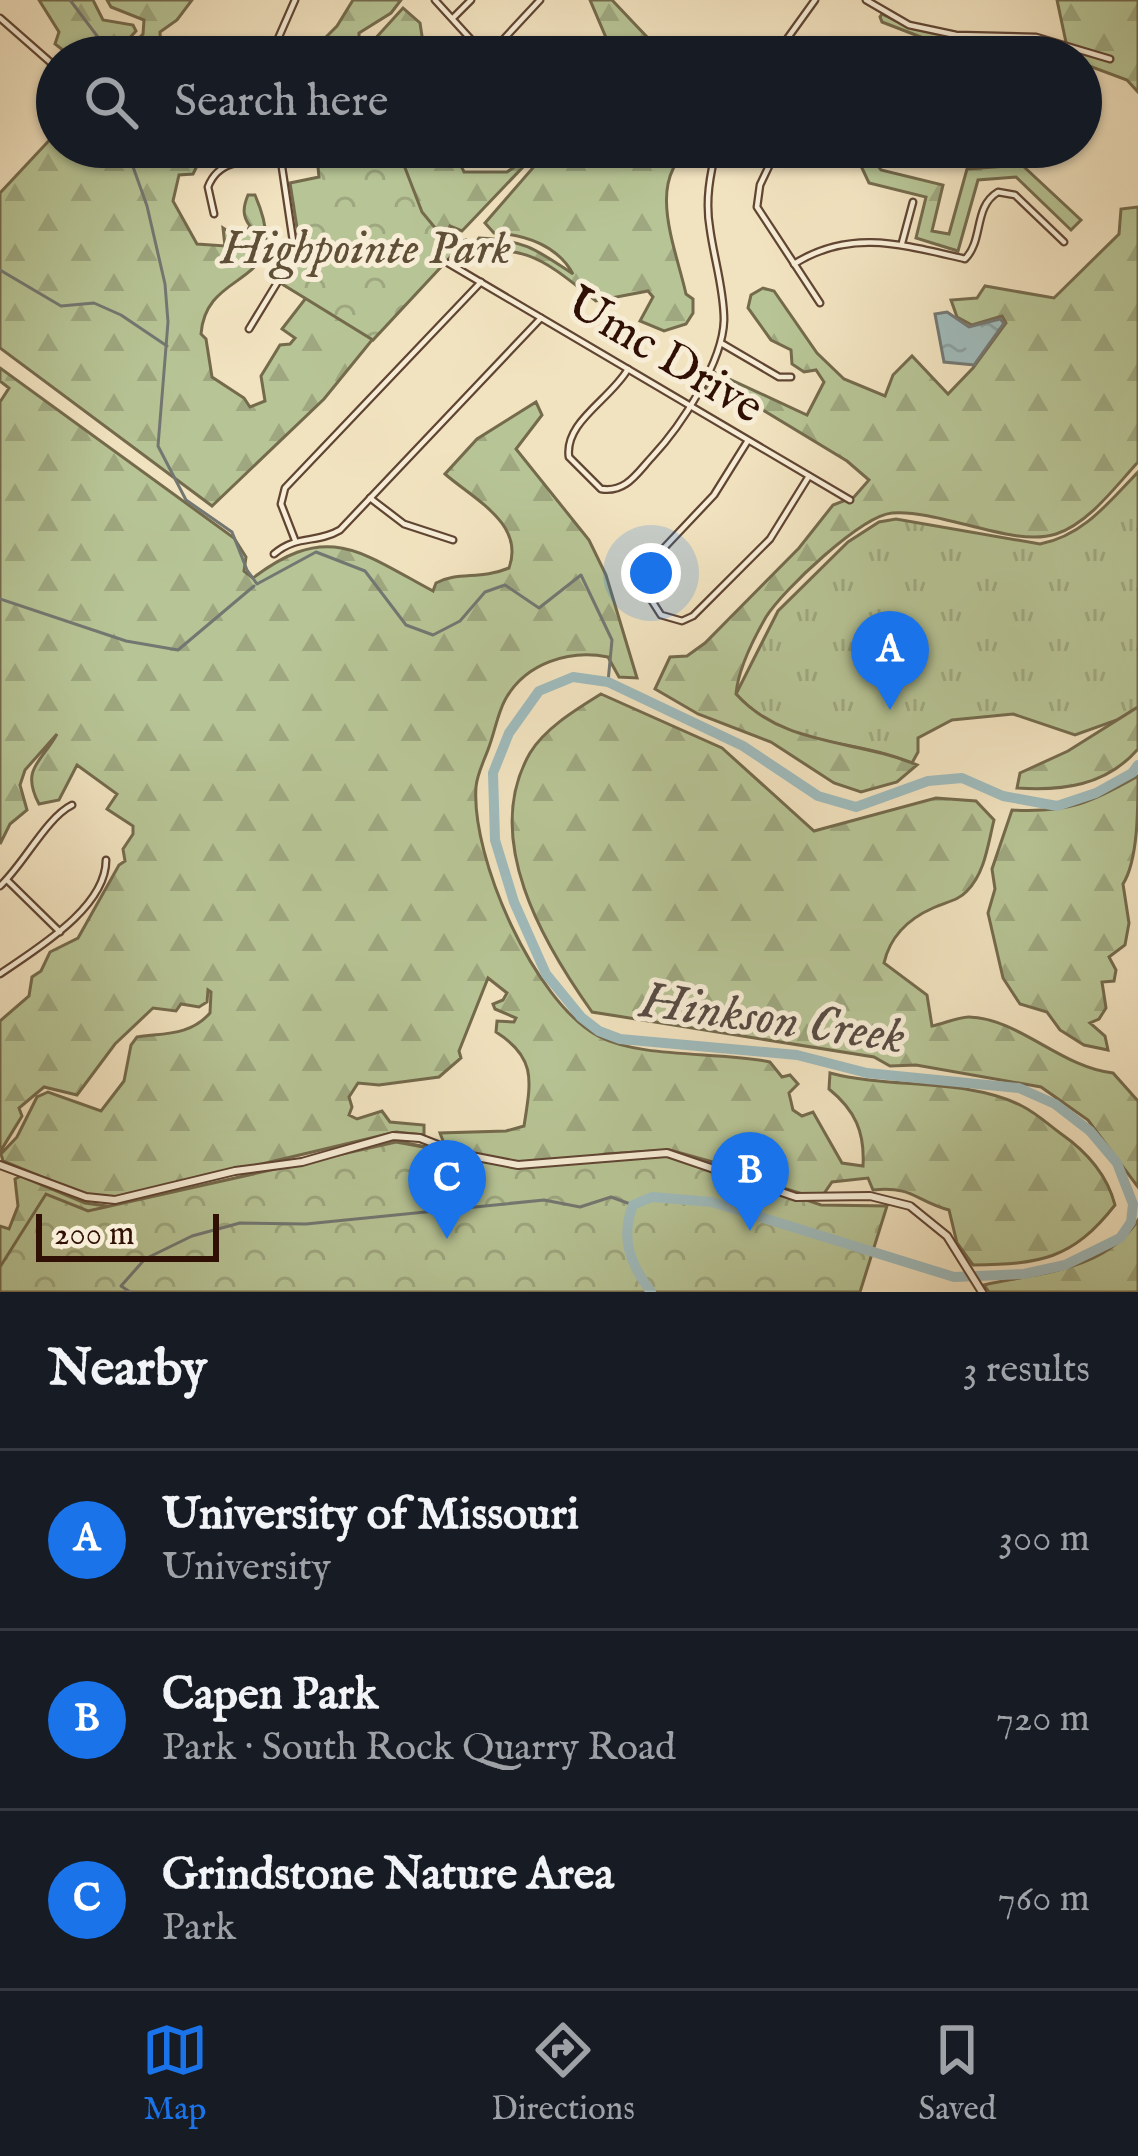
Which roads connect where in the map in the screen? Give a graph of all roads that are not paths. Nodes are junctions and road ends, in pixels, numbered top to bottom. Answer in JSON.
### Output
{"nodes":[{"id":1,"x":295,"y":0,"type":"edge"},
{"id":2,"x":435,"y":0,"type":"edge"},
{"id":3,"x":471,"y":0,"type":"edge"},
{"id":4,"x":540,"y":0,"type":"edge"},
{"id":5,"x":815,"y":0,"type":"edge"},
{"id":6,"x":866,"y":0,"type":"edge"},
{"id":7,"x":0,"y":18,"type":"edge"},
{"id":8,"x":452,"y":18,"type":"junction"},
{"id":9,"x":279,"y":36,"type":"edge"},
{"id":10,"x":468,"y":36,"type":"edge"},
{"id":11,"x":507,"y":36,"type":"edge"},
{"id":12,"x":788,"y":36,"type":"edge"},
{"id":13,"x":996,"y":36,"type":"edge"},
{"id":14,"x":36,"y":50,"type":"edge"},
{"id":15,"x":1102,"y":57,"type":"edge"},
{"id":16,"x":1110,"y":59,"type":"dead end"},
{"id":17,"x":221,"y":168,"type":"edge"},
{"id":18,"x":284,"y":168,"type":"edge"},
{"id":19,"x":712,"y":168,"type":"edge"},
{"id":20,"x":768,"y":168,"type":"edge"},
{"id":21,"x":913,"y":202,"type":"dead end"},
{"id":22,"x":214,"y":214,"type":"dead end"},
{"id":23,"x":1064,"y":242,"type":"dead end"},
{"id":24,"x":902,"y":243,"type":"junction"},
{"id":25,"x":448,"y":263,"type":"dead end"},
{"id":26,"x":794,"y":265,"type":"junction"},
{"id":27,"x":481,"y":282,"type":"junction"},
{"id":28,"x":820,"y":303,"type":"dead end"},
{"id":29,"x":542,"y":318,"type":"junction"},
{"id":30,"x":249,"y":329,"type":"dead end"},
{"id":31,"x":721,"y":343,"type":"junction"},
{"id":32,"x":628,"y":369,"type":"junction"},
{"id":33,"x":790,"y":377,"type":"dead end"},
{"id":34,"x":688,"y":405,"type":"junction"},
{"id":35,"x":748,"y":440,"type":"junction"},
{"id":36,"x":808,"y":476,"type":"junction"},
{"id":37,"x":370,"y":498,"type":"junction"},
{"id":38,"x":850,"y":500,"type":"dead end"},
{"id":39,"x":295,"y":540,"type":"junction"},
{"id":40,"x":453,"y":540,"type":"dead end"},
{"id":41,"x":274,"y":554,"type":"dead end"},
{"id":42,"x":72,"y":805,"type":"dead end"},
{"id":43,"x":106,"y":860,"type":"dead end"},
{"id":44,"x":7,"y":880,"type":"junction"},
{"id":45,"x":0,"y":886,"type":"edge"},
{"id":46,"x":60,"y":932,"type":"junction"},
{"id":47,"x":0,"y":974,"type":"edge"},
{"id":48,"x":0,"y":1166,"type":"edge"},
{"id":49,"x":982,"y":1292,"type":"edge"}],
"edges":[{"from":1,"to":9,"type":"street"},
{"from":2,"to":8,"type":"street"},
{"from":3,"to":8,"type":"street"},
{"from":4,"to":11,"type":"street"},
{"from":5,"to":12,"type":"street"},
{"from":6,"to":13,"type":"street"},
{"from":7,"to":14,"type":"street"},
{"from":8,"to":10,"type":"street"},
{"from":15,"to":16,"type":"street"},
{"from":17,"to":22,"type":"street"},
{"from":18,"to":30,"type":"street"},
{"from":19,"to":31,"type":"street"},
{"from":20,"to":26,"type":"street"},
{"from":21,"to":24,"type":"street"},
{"from":23,"to":24,"type":"street"},
{"from":24,"to":26,"type":"street"},
{"from":25,"to":27,"type":"street","name":"Umc Drive"},
{"from":26,"to":28,"type":"street"},
{"from":27,"to":29,"type":"street","name":"Umc Drive"},
{"from":27,"to":39,"type":"street"},
{"from":29,"to":32,"type":"street","name":"Umc Drive"},
{"from":29,"to":37,"type":"street"},
{"from":31,"to":33,"type":"street"},
{"from":31,"to":34,"type":"street"},
{"from":32,"to":34,"type":"street","name":"Umc Drive"},
{"from":32,"to":34,"type":"street"},
{"from":34,"to":35,"type":"street","name":"Umc Drive"},
{"from":35,"to":36,"type":"street","name":"Umc Drive"},
{"from":35,"to":36,"type":"street"},
{"from":36,"to":38,"type":"street","name":"Umc Drive"},
{"from":37,"to":39,"type":"street"},
{"from":37,"to":40,"type":"street"},
{"from":39,"to":41,"type":"street"},
{"from":42,"to":44,"type":"street"},
{"from":43,"to":46,"type":"street"},
{"from":44,"to":45,"type":"street"},
{"from":44,"to":46,"type":"street"},
{"from":46,"to":47,"type":"street"},
{"from":48,"to":49,"type":"street"}]}
